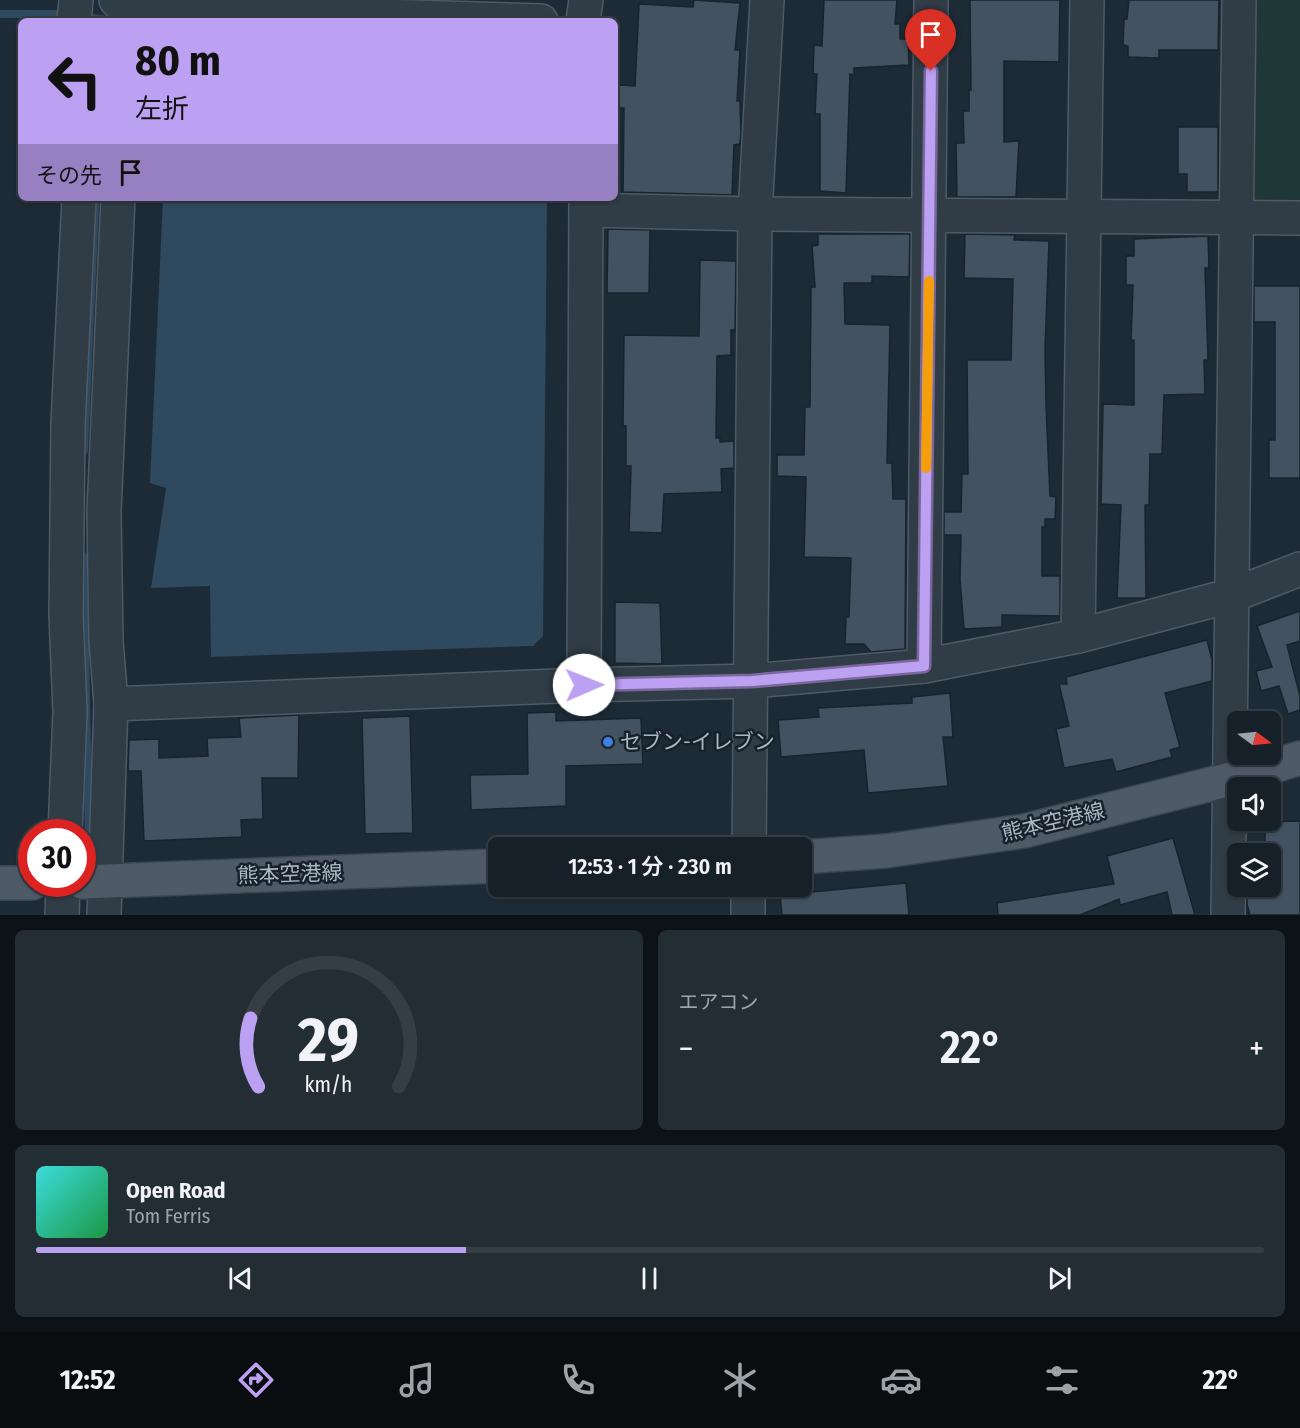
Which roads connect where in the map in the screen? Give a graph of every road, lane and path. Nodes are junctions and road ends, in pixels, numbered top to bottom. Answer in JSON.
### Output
{"nodes":[{"id":1,"x":76,"y":0,"type":"edge"},
{"id":2,"x":586,"y":0,"type":"edge"},
{"id":3,"x":767,"y":0,"type":"edge"},
{"id":4,"x":931,"y":0,"type":"edge"},
{"id":5,"x":1087,"y":0,"type":"edge"},
{"id":6,"x":1239,"y":0,"type":"edge"},
{"id":7,"x":119,"y":10,"type":"edge"},
{"id":8,"x":74,"y":18,"type":"edge"},
{"id":9,"x":426,"y":18,"type":"edge"},
{"id":10,"x":583,"y":18,"type":"edge"},
{"id":11,"x":79,"y":201,"type":"edge"},
{"id":12,"x":118,"y":201,"type":"edge"},
{"id":13,"x":586,"y":204,"type":"edge"},
{"id":14,"x":755,"y":214,"type":"junction"},
{"id":15,"x":929,"y":214,"type":"junction"},
{"id":16,"x":1084,"y":215,"type":"junction"},
{"id":17,"x":1236,"y":217,"type":"junction"},
{"id":18,"x":1300,"y":218,"type":"edge"},
{"id":19,"x":1300,"y":569,"type":"edge"},
{"id":20,"x":1233,"y":595,"type":"junction"},
{"id":21,"x":1078,"y":636,"type":"junction"},
{"id":22,"x":924,"y":666,"type":"junction"},
{"id":23,"x":752,"y":681,"type":"junction"},
{"id":24,"x":584,"y":685,"type":"junction"},
{"id":25,"x":111,"y":704,"type":"junction"},
{"id":26,"x":1300,"y":758,"type":"edge"},
{"id":27,"x":1231,"y":777,"type":"edge"},
{"id":28,"x":1238,"y":777,"type":"edge"},
{"id":29,"x":1227,"y":780,"type":"edge"},
{"id":30,"x":66,"y":819,"type":"edge"},
{"id":31,"x":1230,"y":831,"type":"edge"},
{"id":32,"x":749,"y":837,"type":"edge"},
{"id":33,"x":812,"y":856,"type":"edge"},
{"id":34,"x":96,"y":861,"type":"edge"},
{"id":35,"x":488,"y":866,"type":"edge"},
{"id":36,"x":96,"y":882,"type":"edge"},
{"id":37,"x":0,"y":883,"type":"edge"},
{"id":38,"x":18,"y":883,"type":"edge"},
{"id":39,"x":96,"y":889,"type":"edge"},
{"id":40,"x":63,"y":897,"type":"edge"},
{"id":41,"x":748,"y":897,"type":"edge"},
{"id":42,"x":62,"y":915,"type":"edge"},
{"id":43,"x":104,"y":915,"type":"edge"},
{"id":44,"x":748,"y":915,"type":"edge"},
{"id":45,"x":1228,"y":915,"type":"edge"}],
"edges":[{"from":1,"to":8,"type":"street"},
{"from":2,"to":10,"type":"street"},
{"from":3,"to":14,"type":"street"},
{"from":4,"to":15,"type":"street"},
{"from":5,"to":16,"type":"street"},
{"from":6,"to":17,"type":"street"},
{"from":7,"to":9,"type":"street"},
{"from":11,"to":30,"type":"street"},
{"from":12,"to":25,"type":"street"},
{"from":13,"to":14,"type":"street"},
{"from":13,"to":24,"type":"street"},
{"from":14,"to":15,"type":"street"},
{"from":14,"to":23,"type":"street"},
{"from":15,"to":16,"type":"street"},
{"from":15,"to":22,"type":"street"},
{"from":16,"to":17,"type":"street"},
{"from":16,"to":21,"type":"street"},
{"from":17,"to":18,"type":"street"},
{"from":17,"to":20,"type":"street"},
{"from":19,"to":20,"type":"street"},
{"from":20,"to":21,"type":"street"},
{"from":20,"to":27,"type":"street"},
{"from":21,"to":22,"type":"street"},
{"from":22,"to":23,"type":"street"},
{"from":23,"to":24,"type":"street"},
{"from":23,"to":32,"type":"street"},
{"from":24,"to":25,"type":"street"},
{"from":25,"to":34,"type":"street"},
{"from":26,"to":28,"type":"main road","name":"熊本空港線"},
{"from":29,"to":33,"type":"main road","name":"熊本空港線"},
{"from":31,"to":45,"type":"street"},
{"from":35,"to":36,"type":"main road","name":"熊本空港線"},
{"from":37,"to":38,"type":"main road"},
{"from":39,"to":43,"type":"street"},
{"from":40,"to":42,"type":"street"},
{"from":41,"to":44,"type":"street"}]}
